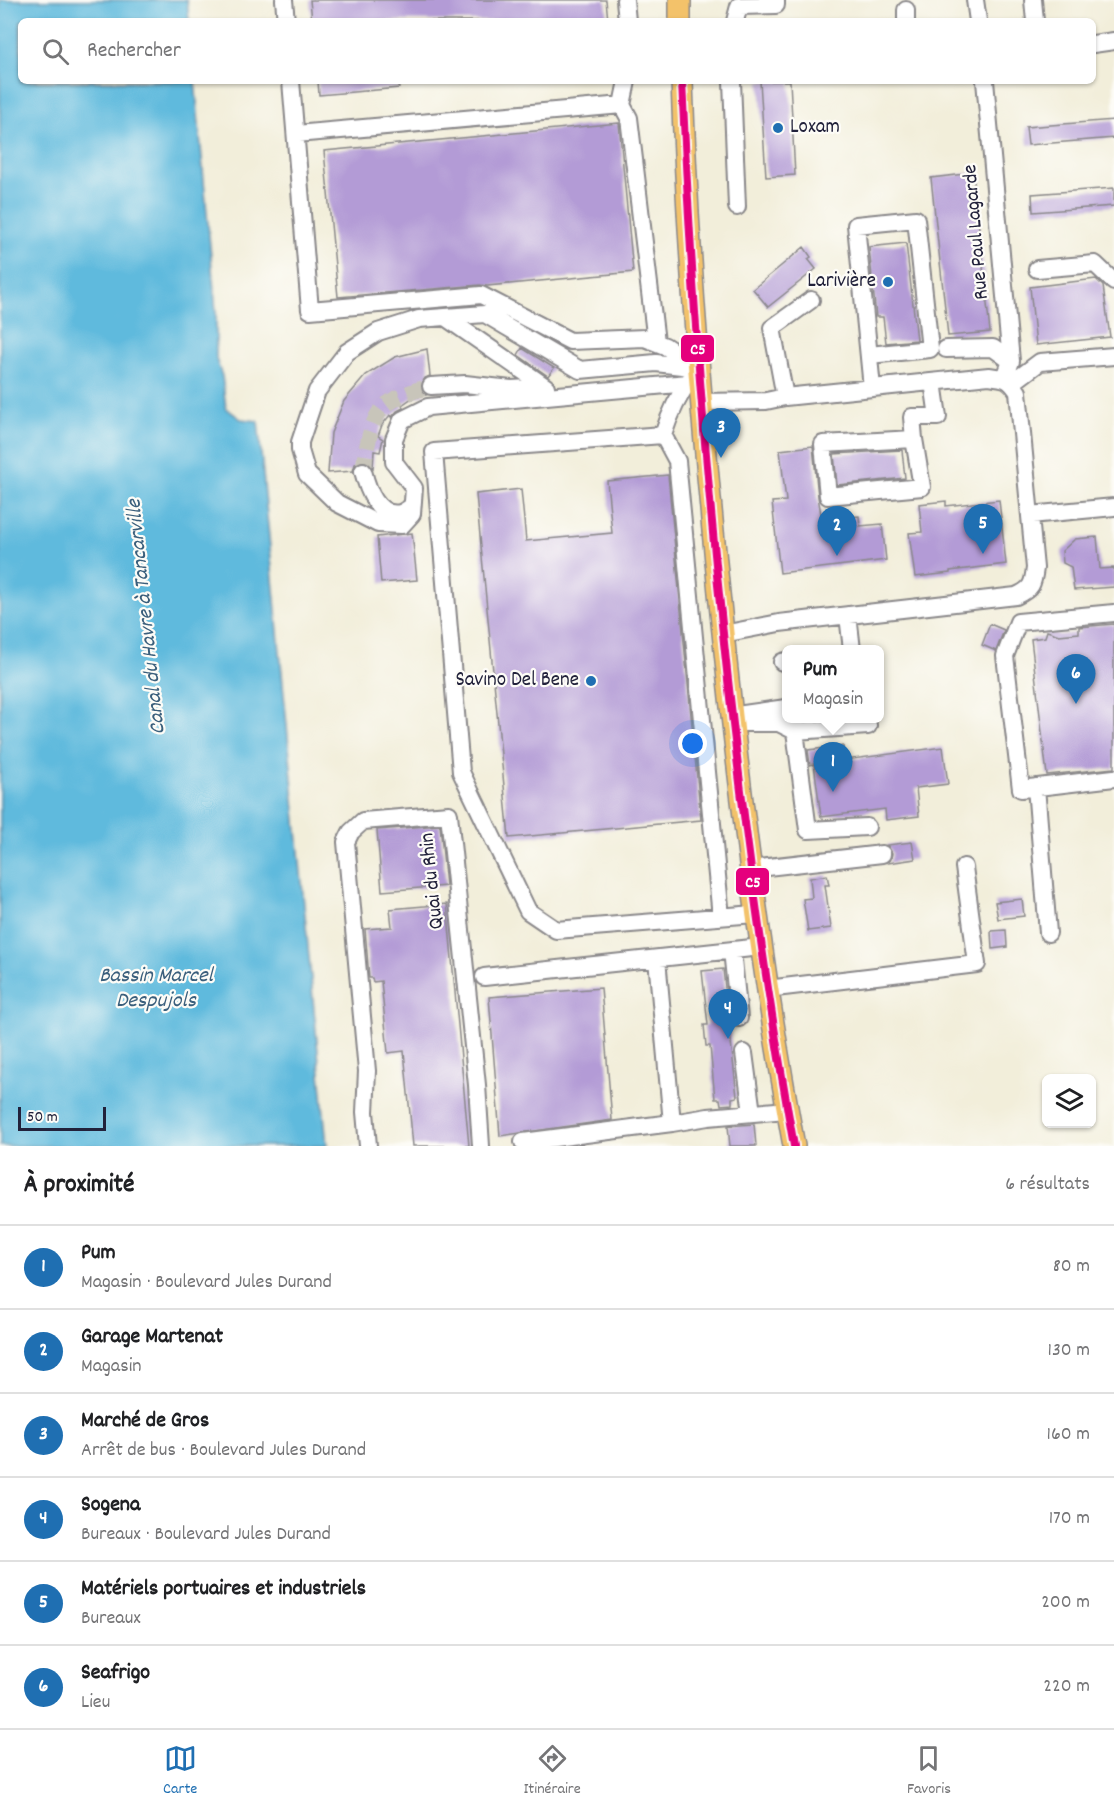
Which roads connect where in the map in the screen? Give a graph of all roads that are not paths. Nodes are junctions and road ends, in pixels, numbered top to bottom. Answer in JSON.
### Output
{"nodes":[{"id":1,"x":284,"y":0,"type":"edge"},
{"id":2,"x":626,"y":0,"type":"edge"},
{"id":3,"x":680,"y":0,"type":"edge"},
{"id":4,"x":776,"y":0,"type":"edge"},
{"id":5,"x":975,"y":0,"type":"edge"},
{"id":6,"x":1033,"y":0,"type":"edge"},
{"id":7,"x":286,"y":18,"type":"edge"},
{"id":8,"x":627,"y":18,"type":"edge"},
{"id":9,"x":680,"y":18,"type":"edge"},
{"id":10,"x":736,"y":18,"type":"edge"},
{"id":11,"x":978,"y":18,"type":"edge"},
{"id":12,"x":1035,"y":18,"type":"edge"},
{"id":13,"x":1114,"y":41,"type":"edge"},
{"id":14,"x":1096,"y":44,"type":"edge"},
{"id":15,"x":291,"y":84,"type":"edge"},
{"id":16,"x":626,"y":84,"type":"edge"},
{"id":17,"x":682,"y":84,"type":"edge"},
{"id":18,"x":732,"y":84,"type":"edge"},
{"id":19,"x":986,"y":84,"type":"edge"},
{"id":20,"x":622,"y":105,"type":"junction"},
{"id":21,"x":296,"y":134,"type":"junction"},
{"id":22,"x":737,"y":207,"type":"dead end"},
{"id":23,"x":1037,"y":268,"type":"dead end"},
{"id":24,"x":1114,"y":282,"type":"edge"},
{"id":25,"x":811,"y":300,"type":"dead end"},
{"id":26,"x":445,"y":317,"type":"junction"},
{"id":27,"x":656,"y":342,"type":"junction"},
{"id":28,"x":946,"y":349,"type":"dead end"},
{"id":29,"x":869,"y":355,"type":"junction"},
{"id":30,"x":1114,"y":356,"type":"edge"},
{"id":31,"x":1011,"y":361,"type":"junction"},
{"id":32,"x":693,"y":375,"type":"junction"},
{"id":33,"x":1009,"y":381,"type":"junction"},
{"id":34,"x":933,"y":382,"type":"junction"},
{"id":35,"x":431,"y":386,"type":"tunnel mouth"},
{"id":36,"x":546,"y":387,"type":"junction"},
{"id":37,"x":872,"y":388,"type":"junction"},
{"id":38,"x":785,"y":397,"type":"junction"},
{"id":39,"x":701,"y":402,"type":"junction"},
{"id":40,"x":663,"y":435,"type":"junction"},
{"id":41,"x":914,"y":439,"type":"junction"},
{"id":42,"x":363,"y":471,"type":"tunnel mouth"},
{"id":43,"x":412,"y":506,"type":"junction"},
{"id":44,"x":1114,"y":507,"type":"edge"},
{"id":45,"x":1030,"y":515,"type":"junction"},
{"id":46,"x":1027,"y":591,"type":"junction"},
{"id":47,"x":1114,"y":613,"type":"edge"},
{"id":48,"x":848,"y":615,"type":"junction"},
{"id":49,"x":1030,"y":621,"type":"junction"},
{"id":50,"x":723,"y":634,"type":"junction"},
{"id":51,"x":851,"y":645,"type":"edge"},
{"id":52,"x":782,"y":709,"type":"edge"},
{"id":53,"x":732,"y":719,"type":"junction"},
{"id":54,"x":868,"y":723,"type":"edge"},
{"id":55,"x":795,"y":731,"type":"junction"},
{"id":56,"x":1114,"y":778,"type":"edge"},
{"id":57,"x":1036,"y":788,"type":"junction"},
{"id":58,"x":867,"y":827,"type":"dead end"},
{"id":59,"x":882,"y":854,"type":"dead end"},
{"id":60,"x":964,"y":867,"type":"dead end"},
{"id":61,"x":750,"y":869,"type":"junction"},
{"id":62,"x":755,"y":914,"type":"junction"},
{"id":63,"x":721,"y":917,"type":"junction"},
{"id":64,"x":1048,"y":933,"type":"dead end"},
{"id":65,"x":761,"y":947,"type":"junction"},
{"id":66,"x":732,"y":950,"type":"junction"},
{"id":67,"x":657,"y":959,"type":"junction"},
{"id":68,"x":484,"y":977,"type":"dead end"},
{"id":69,"x":767,"y":989,"type":"junction"},
{"id":70,"x":739,"y":1018,"type":"dead end"},
{"id":71,"x":744,"y":1053,"type":"dead end"},
{"id":72,"x":787,"y":1110,"type":"junction"},
{"id":73,"x":752,"y":1113,"type":"junction"},
{"id":74,"x":672,"y":1123,"type":"junction"},
{"id":75,"x":524,"y":1142,"type":"dead end"},
{"id":76,"x":368,"y":1146,"type":"edge"},
{"id":77,"x":481,"y":1146,"type":"edge"},
{"id":78,"x":794,"y":1146,"type":"edge"}],
"edges":[{"from":1,"to":7,"type":"street"},
{"from":2,"to":8,"type":"street"},
{"from":3,"to":9,"type":"main road"},
{"from":4,"to":10,"type":"street"},
{"from":5,"to":11,"type":"street"},
{"from":6,"to":12,"type":"street"},
{"from":13,"to":14,"type":"street"},
{"from":15,"to":21,"type":"street"},
{"from":16,"to":20,"type":"street"},
{"from":17,"to":32,"type":"main road"},
{"from":18,"to":22,"type":"street"},
{"from":19,"to":31,"type":"street","name":"Rue Paul Lagarde"},
{"from":20,"to":21,"type":"street"},
{"from":20,"to":27,"type":"street"},
{"from":21,"to":27,"type":"street"},
{"from":23,"to":24,"type":"street"},
{"from":25,"to":38,"type":"street"},
{"from":26,"to":32,"type":"street"},
{"from":26,"to":36,"type":"street"},
{"from":26,"to":43,"type":"street"},
{"from":27,"to":32,"type":"street"},
{"from":28,"to":31,"type":"street"},
{"from":29,"to":29,"type":"street"},
{"from":29,"to":37,"type":"street"},
{"from":30,"to":33,"type":"street"},
{"from":31,"to":33,"type":"street","name":"Rue Paul Lagarde"},
{"from":32,"to":36,"type":"street"},
{"from":32,"to":39,"type":"main road"},
{"from":32,"to":40,"type":"street"},
{"from":32,"to":43,"type":"street"},
{"from":33,"to":34,"type":"street"},
{"from":33,"to":45,"type":"street"},
{"from":34,"to":37,"type":"street"},
{"from":34,"to":41,"type":"street"},
{"from":35,"to":36,"type":"street"},
{"from":37,"to":38,"type":"street"},
{"from":38,"to":39,"type":"street"},
{"from":39,"to":50,"type":"main road"},
{"from":40,"to":63,"type":"street"},
{"from":40,"to":63,"type":"street"},
{"from":41,"to":41,"type":"street"},
{"from":42,"to":43,"type":"street"},
{"from":44,"to":45,"type":"street"},
{"from":45,"to":46,"type":"street"},
{"from":46,"to":48,"type":"street"},
{"from":46,"to":49,"type":"street"},
{"from":47,"to":49,"type":"street"},
{"from":48,"to":50,"type":"street"},
{"from":48,"to":51,"type":"street"},
{"from":49,"to":57,"type":"street"},
{"from":50,"to":53,"type":"main road"},
{"from":52,"to":53,"type":"street"},
{"from":53,"to":55,"type":"street"},
{"from":53,"to":61,"type":"main road"},
{"from":54,"to":55,"type":"street"},
{"from":55,"to":58,"type":"street"},
{"from":56,"to":57,"type":"street"},
{"from":57,"to":64,"type":"street"},
{"from":59,"to":61,"type":"street"},
{"from":60,"to":69,"type":"street"},
{"from":61,"to":62,"type":"main road"},
{"from":62,"to":63,"type":"street"},
{"from":62,"to":65,"type":"main road"},
{"from":65,"to":66,"type":"street"},
{"from":65,"to":69,"type":"main road"},
{"from":66,"to":67,"type":"street"},
{"from":66,"to":70,"type":"street"},
{"from":67,"to":68,"type":"street"},
{"from":67,"to":74,"type":"street"},
{"from":69,"to":72,"type":"main road"},
{"from":71,"to":73,"type":"street"},
{"from":72,"to":73,"type":"street"},
{"from":72,"to":78,"type":"main road"},
{"from":73,"to":74,"type":"street"},
{"from":74,"to":75,"type":"street"},
{"from":76,"to":77,"type":"street","name":"Quai du Rhin"}]}
